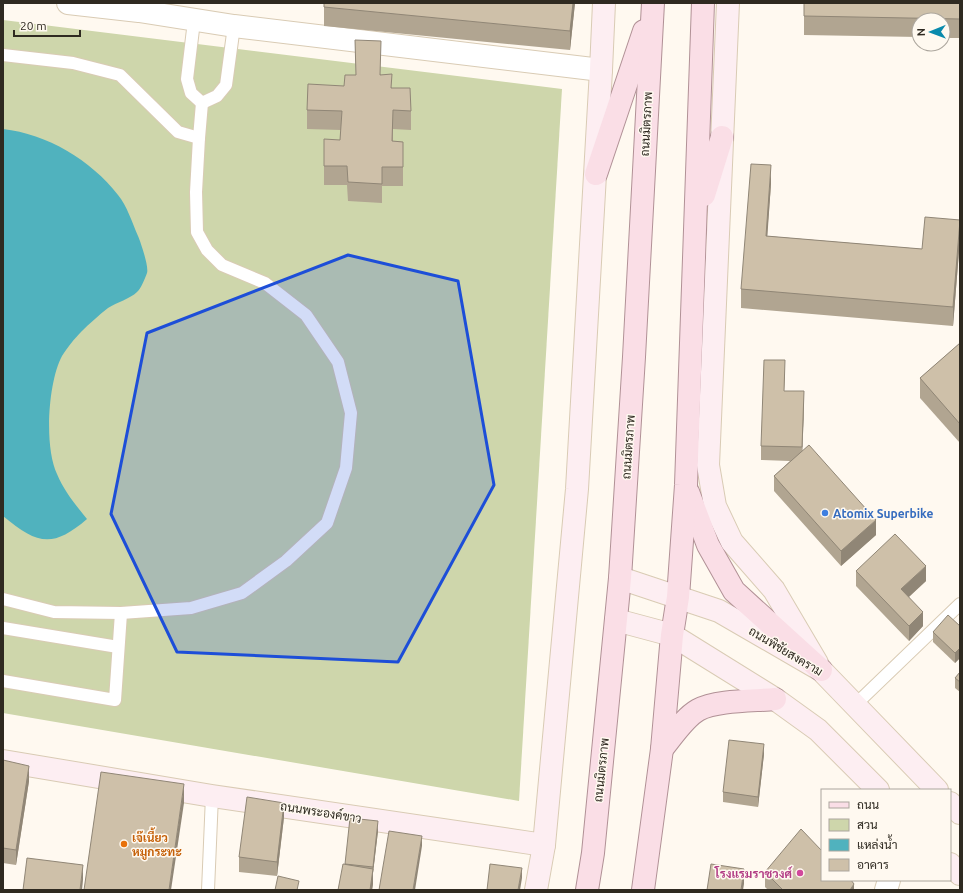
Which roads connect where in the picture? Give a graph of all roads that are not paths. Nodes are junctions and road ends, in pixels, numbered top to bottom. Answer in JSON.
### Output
{"nodes":[{"id":1,"x":68,"y":3,"type":"edge"},
{"id":2,"x":604,"y":3,"type":"edge"},
{"id":3,"x":703,"y":3,"type":"edge"},
{"id":4,"x":728,"y":3,"type":"edge"},
{"id":5,"x":653,"y":5,"type":"edge"},
{"id":6,"x":139,"y":7,"type":"edge"},
{"id":7,"x":194,"y":20,"type":"junction"},
{"id":8,"x":234,"y":26,"type":"junction"},
{"id":9,"x":3,"y":55,"type":"edge"},
{"id":10,"x":602,"y":70,"type":"junction"},
{"id":11,"x":202,"y":103,"type":"junction"},
{"id":12,"x":722,"y":137,"type":"junction"},
{"id":13,"x":199,"y":138,"type":"junction"},
{"id":14,"x":596,"y":174,"type":"junction"},
{"id":15,"x":695,"y":221,"type":"junction"},
{"id":16,"x":686,"y":485,"type":"junction"},
{"id":17,"x":620,"y":578,"type":"junction"},
{"id":18,"x":678,"y":597,"type":"junction"},
{"id":19,"x":3,"y":599,"type":"edge"},
{"id":20,"x":960,"y":604,"type":"edge"},
{"id":21,"x":121,"y":613,"type":"junction"},
{"id":22,"x":616,"y":620,"type":"junction"},
{"id":23,"x":3,"y":628,"type":"edge"},
{"id":24,"x":672,"y":635,"type":"junction"},
{"id":25,"x":118,"y":646,"type":"junction"},
{"id":26,"x":821,"y":670,"type":"junction"},
{"id":27,"x":3,"y":681,"type":"edge"},
{"id":28,"x":775,"y":699,"type":"junction"},
{"id":29,"x":854,"y":706,"type":"junction"},
{"id":30,"x":662,"y":749,"type":"junction"},
{"id":31,"x":3,"y":762,"type":"edge"},
{"id":32,"x":877,"y":789,"type":"edge"},
{"id":33,"x":936,"y":789,"type":"edge"},
{"id":34,"x":212,"y":796,"type":"junction"},
{"id":35,"x":951,"y":804,"type":"edge"},
{"id":36,"x":960,"y":813,"type":"edge"},
{"id":37,"x":544,"y":845,"type":"junction"},
{"id":38,"x":951,"y":865,"type":"edge"},
{"id":39,"x":960,"y":874,"type":"edge"},
{"id":40,"x":208,"y":890,"type":"edge"},
{"id":41,"x":536,"y":890,"type":"edge"},
{"id":42,"x":587,"y":890,"type":"edge"},
{"id":43,"x":643,"y":890,"type":"edge"}],
"edges":[{"from":1,"to":6,"type":"street"},
{"from":2,"to":10,"type":"main road"},
{"from":3,"to":15,"type":"main road"},
{"from":4,"to":12,"type":"main road"},
{"from":5,"to":14,"type":"main road"},
{"from":5,"to":17,"type":"main road","name":"ถนนมิตรภาพ"},
{"from":6,"to":7,"type":"street"},
{"from":7,"to":8,"type":"street"},
{"from":7,"to":11,"type":"lane"},
{"from":8,"to":10,"type":"street"},
{"from":8,"to":11,"type":"lane"},
{"from":9,"to":13,"type":"lane"},
{"from":10,"to":14,"type":"main road"},
{"from":11,"to":13,"type":"lane"},
{"from":12,"to":15,"type":"main road"},
{"from":12,"to":26,"type":"main road"},
{"from":13,"to":21,"type":"lane"},
{"from":14,"to":37,"type":"main road"},
{"from":15,"to":16,"type":"main road"},
{"from":16,"to":18,"type":"main road"},
{"from":16,"to":26,"type":"main road"},
{"from":17,"to":18,"type":"main road","name":"ถนนพิชัยสงคราม"},
{"from":17,"to":22,"type":"main road","name":"ถนนมิตรภาพ"},
{"from":18,"to":24,"type":"main road"},
{"from":18,"to":26,"type":"main road","name":"ถนนพิชัยสงคราม"},
{"from":19,"to":21,"type":"lane"},
{"from":20,"to":29,"type":"lane"},
{"from":21,"to":25,"type":"lane"},
{"from":22,"to":24,"type":"main road"},
{"from":22,"to":42,"type":"main road","name":"ถนนมิตรภาพ"},
{"from":23,"to":25,"type":"lane"},
{"from":24,"to":28,"type":"main road"},
{"from":24,"to":30,"type":"main road"},
{"from":25,"to":27,"type":"lane"},
{"from":26,"to":29,"type":"main road","name":"ถนนพิชัยสงคราม"},
{"from":28,"to":30,"type":"main road"},
{"from":28,"to":32,"type":"main road"},
{"from":29,"to":33,"type":"main road","name":"ถนนพิชัยสงคราม"},
{"from":30,"to":43,"type":"main road"},
{"from":31,"to":34,"type":"main road","name":"ถนนพระองค์ขาว"},
{"from":34,"to":37,"type":"main road","name":"ถนนพระองค์ขาว"},
{"from":34,"to":40,"type":"lane"},
{"from":35,"to":36,"type":"main road"},
{"from":37,"to":41,"type":"main road"},
{"from":38,"to":39,"type":"main road"}]}
